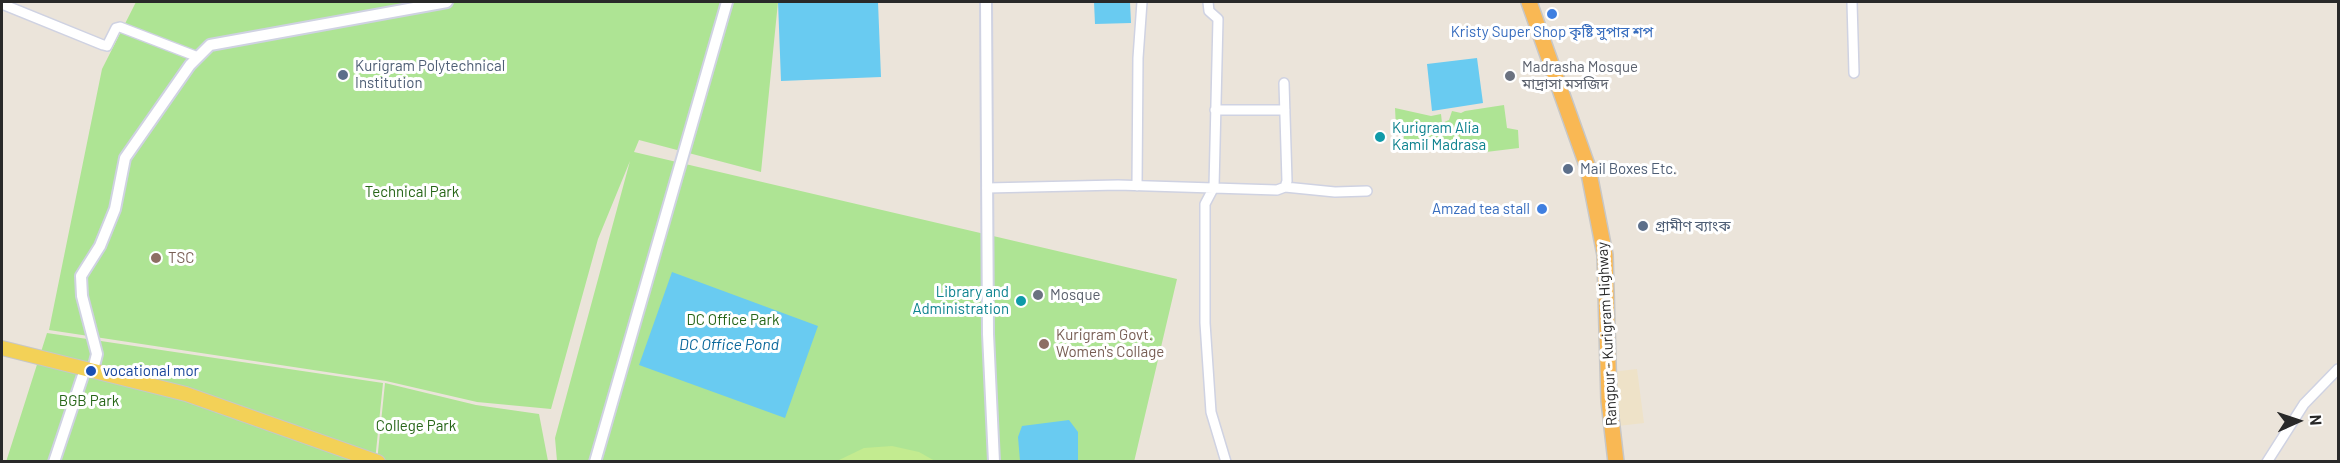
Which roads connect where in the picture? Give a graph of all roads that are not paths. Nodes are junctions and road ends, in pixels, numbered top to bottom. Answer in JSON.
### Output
{"nodes":[{"id":1,"x":447,"y":2,"type":"edge"},
{"id":2,"x":727,"y":2,"type":"edge"},
{"id":3,"x":986,"y":2,"type":"edge"},
{"id":4,"x":1142,"y":2,"type":"edge"},
{"id":5,"x":1208,"y":2,"type":"edge"},
{"id":6,"x":1529,"y":2,"type":"edge"},
{"id":7,"x":1852,"y":2,"type":"edge"},
{"id":8,"x":2,"y":4,"type":"edge"},
{"id":9,"x":198,"y":57,"type":"junction"},
{"id":10,"x":1854,"y":73,"type":"dead end"},
{"id":11,"x":1284,"y":83,"type":"dead end"},
{"id":12,"x":1215,"y":110,"type":"junction"},
{"id":13,"x":1285,"y":113,"type":"junction"},
{"id":14,"x":1137,"y":186,"type":"junction"},
{"id":15,"x":1214,"y":187,"type":"junction"},
{"id":16,"x":1285,"y":187,"type":"junction"},
{"id":17,"x":987,"y":188,"type":"junction"},
{"id":18,"x":1367,"y":191,"type":"dead end"},
{"id":19,"x":2,"y":348,"type":"edge"},
{"id":20,"x":2338,"y":369,"type":"edge"},
{"id":21,"x":89,"y":370,"type":"junction"},
{"id":22,"x":54,"y":462,"type":"edge"},
{"id":23,"x":378,"y":462,"type":"edge"},
{"id":24,"x":596,"y":462,"type":"edge"},
{"id":25,"x":994,"y":462,"type":"edge"},
{"id":26,"x":1226,"y":462,"type":"edge"},
{"id":27,"x":1616,"y":462,"type":"edge"},
{"id":28,"x":2267,"y":462,"type":"edge"}],
"edges":[{"from":1,"to":9,"type":"street"},
{"from":2,"to":24,"type":"street"},
{"from":3,"to":17,"type":"street"},
{"from":4,"to":14,"type":"street"},
{"from":5,"to":12,"type":"street"},
{"from":6,"to":27,"type":"highway","name":"Rangpur - Kurigram Highway"},
{"from":7,"to":10,"type":"street"},
{"from":8,"to":9,"type":"street"},
{"from":9,"to":21,"type":"street"},
{"from":11,"to":13,"type":"street"},
{"from":12,"to":13,"type":"street"},
{"from":12,"to":15,"type":"street"},
{"from":13,"to":16,"type":"street"},
{"from":14,"to":15,"type":"street"},
{"from":14,"to":17,"type":"street"},
{"from":15,"to":16,"type":"street"},
{"from":15,"to":26,"type":"street"},
{"from":16,"to":18,"type":"street"},
{"from":17,"to":25,"type":"street"},
{"from":19,"to":21,"type":"main road"},
{"from":20,"to":28,"type":"street"},
{"from":21,"to":22,"type":"street"},
{"from":21,"to":23,"type":"main road"}]}
